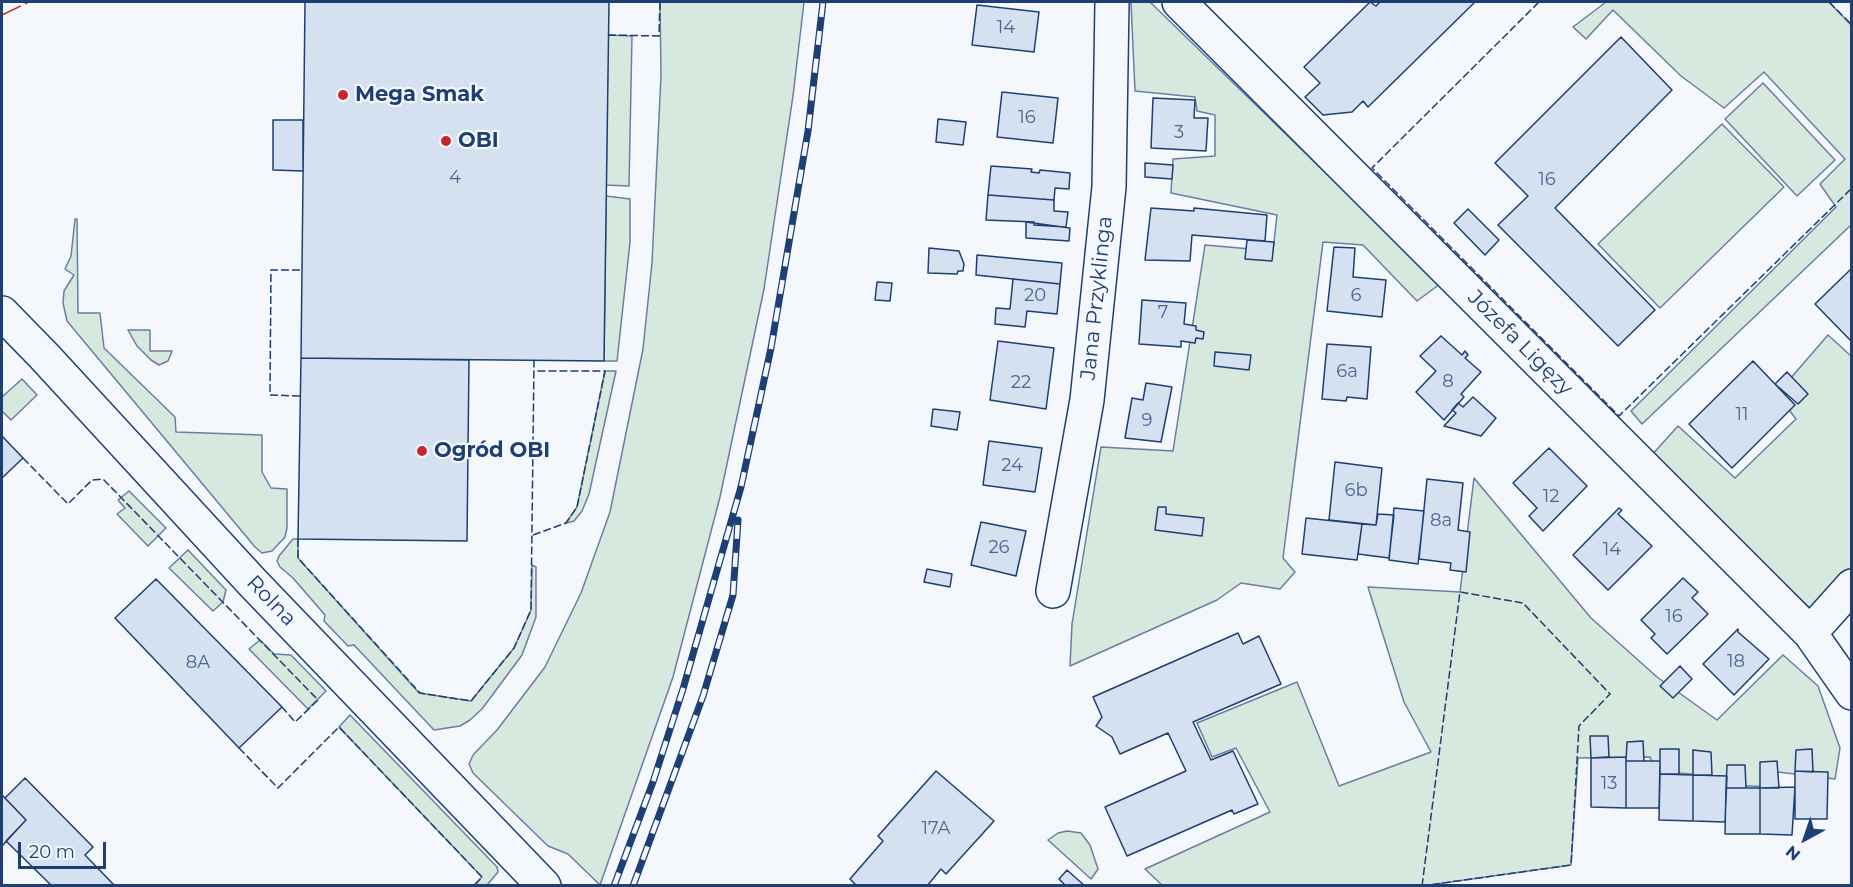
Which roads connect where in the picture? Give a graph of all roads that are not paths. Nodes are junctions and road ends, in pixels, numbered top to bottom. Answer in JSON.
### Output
{"nodes":[{"id":1,"x":1112,"y":2,"type":"edge"},
{"id":2,"x":1179,"y":2,"type":"edge"},
{"id":3,"x":2,"y":313,"type":"edge"},
{"id":4,"x":1851,"y":586,"type":"edge"},
{"id":5,"x":1053,"y":591,"type":"dead end"},
{"id":6,"x":1810,"y":633,"type":"junction"},
{"id":7,"x":1851,"y":693,"type":"edge"},
{"id":8,"x":544,"y":885,"type":"edge"}],
"edges":[{"from":1,"to":5,"type":"street","name":"Jana Przyklinga"},
{"from":2,"to":6,"type":"street","name":"Józefa Ligęzy"},
{"from":3,"to":8,"type":"street","name":"Rolna"},
{"from":4,"to":6,"type":"street"},
{"from":6,"to":7,"type":"street","name":"Józefa Ligęzy"}]}
